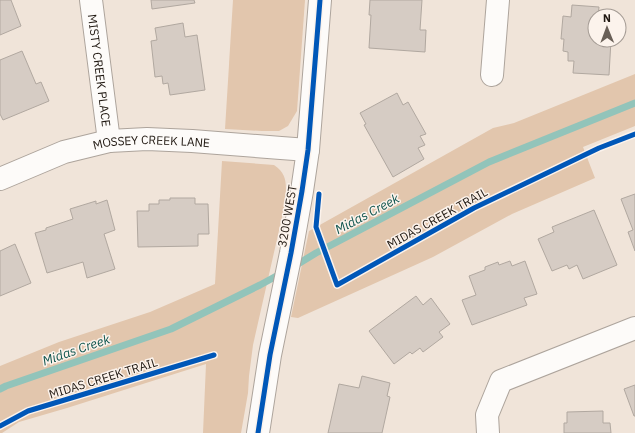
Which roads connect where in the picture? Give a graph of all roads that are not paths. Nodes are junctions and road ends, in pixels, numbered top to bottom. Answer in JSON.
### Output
{"nodes":[{"id":1,"x":91,"y":0,"type":"edge"},
{"id":2,"x":320,"y":0,"type":"edge"},
{"id":3,"x":498,"y":0,"type":"edge"},
{"id":4,"x":492,"y":75,"type":"dead end"},
{"id":5,"x":109,"y":141,"type":"junction"},
{"id":6,"x":308,"y":150,"type":"junction"},
{"id":7,"x":0,"y":179,"type":"edge"},
{"id":8,"x":635,"y":328,"type":"edge"},
{"id":9,"x":258,"y":433,"type":"edge"},
{"id":10,"x":488,"y":433,"type":"edge"}],
"edges":[{"from":1,"to":5,"type":"street","name":"MISTY CREEK PLACE"},
{"from":2,"to":6,"type":"street","name":"3200 WEST"},
{"from":3,"to":4,"type":"street"},
{"from":5,"to":6,"type":"street","name":"MOSSEY CREEK LANE"},
{"from":5,"to":7,"type":"street","name":"MOSSEY CREEK LANE"},
{"from":6,"to":9,"type":"street","name":"3200 WEST"},
{"from":8,"to":10,"type":"street"}]}
